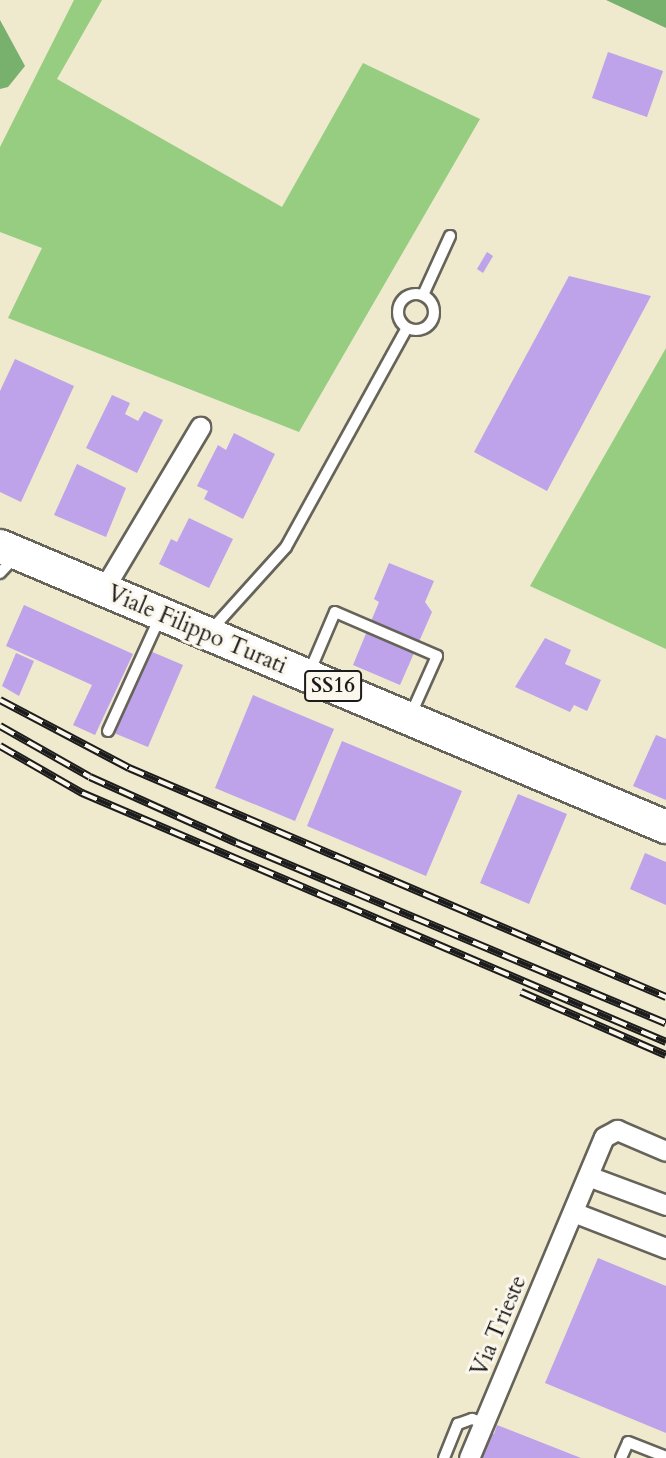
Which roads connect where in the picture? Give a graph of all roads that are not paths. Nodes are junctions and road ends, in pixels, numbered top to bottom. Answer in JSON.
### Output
{"nodes":[{"id":1,"x":450,"y":236,"type":"dead end"},
{"id":2,"x":422,"y":295,"type":"junction"},
{"id":3,"x":407,"y":328,"type":"junction"},
{"id":4,"x":200,"y":427,"type":"dead end"},
{"id":5,"x":6,"y":557,"type":"edge"},
{"id":6,"x":103,"y":590,"type":"junction"},
{"id":7,"x":161,"y":615,"type":"junction"},
{"id":8,"x":207,"y":635,"type":"junction"},
{"id":9,"x":308,"y":676,"type":"junction"},
{"id":10,"x":410,"y":718,"type":"junction"},
{"id":11,"x":108,"y":731,"type":"dead end"},
{"id":12,"x":666,"y":827,"type":"edge"},
{"id":13,"x":666,"y":1151,"type":"edge"},
{"id":14,"x":588,"y":1176,"type":"junction"},
{"id":15,"x":666,"y":1205,"type":"edge"},
{"id":16,"x":573,"y":1212,"type":"junction"},
{"id":17,"x":666,"y":1248,"type":"edge"},
{"id":18,"x":484,"y":1423,"type":"junction"},
{"id":19,"x":666,"y":1457,"type":"edge"},
{"id":20,"x":443,"y":1458,"type":"edge"},
{"id":21,"x":470,"y":1458,"type":"edge"},
{"id":22,"x":621,"y":1458,"type":"edge"}],
"edges":[{"from":1,"to":2,"type":"lane"},
{"from":2,"to":3,"type":"lane"},
{"from":2,"to":3,"type":"lane"},
{"from":3,"to":8,"type":"lane"},
{"from":4,"to":6,"type":"street"},
{"from":5,"to":6,"type":"main road","name":"Viale Filippo Turati","number":"SS16"},
{"from":6,"to":7,"type":"main road","name":"Viale Filippo Turati","number":"SS16"},
{"from":7,"to":8,"type":"main road","name":"Viale Filippo Turati","number":"SS16"},
{"from":7,"to":11,"type":"lane"},
{"from":8,"to":9,"type":"main road","name":"Viale Filippo Turati","number":"SS16"},
{"from":9,"to":10,"type":"main road","name":"Viale Filippo Turati","number":"SS16"},
{"from":9,"to":10,"type":"lane"},
{"from":10,"to":12,"type":"main road","name":"Viale Filippo Turati","number":"SS16"},
{"from":13,"to":14,"type":"street","name":"Via Trieste"},
{"from":14,"to":15,"type":"street"},
{"from":14,"to":16,"type":"street","name":"Via Trieste"},
{"from":16,"to":17,"type":"street"},
{"from":16,"to":18,"type":"street","name":"Via Trieste"},
{"from":18,"to":20,"type":"lane"},
{"from":18,"to":21,"type":"street","name":"Via Trieste"},
{"from":19,"to":22,"type":"lane"}]}
